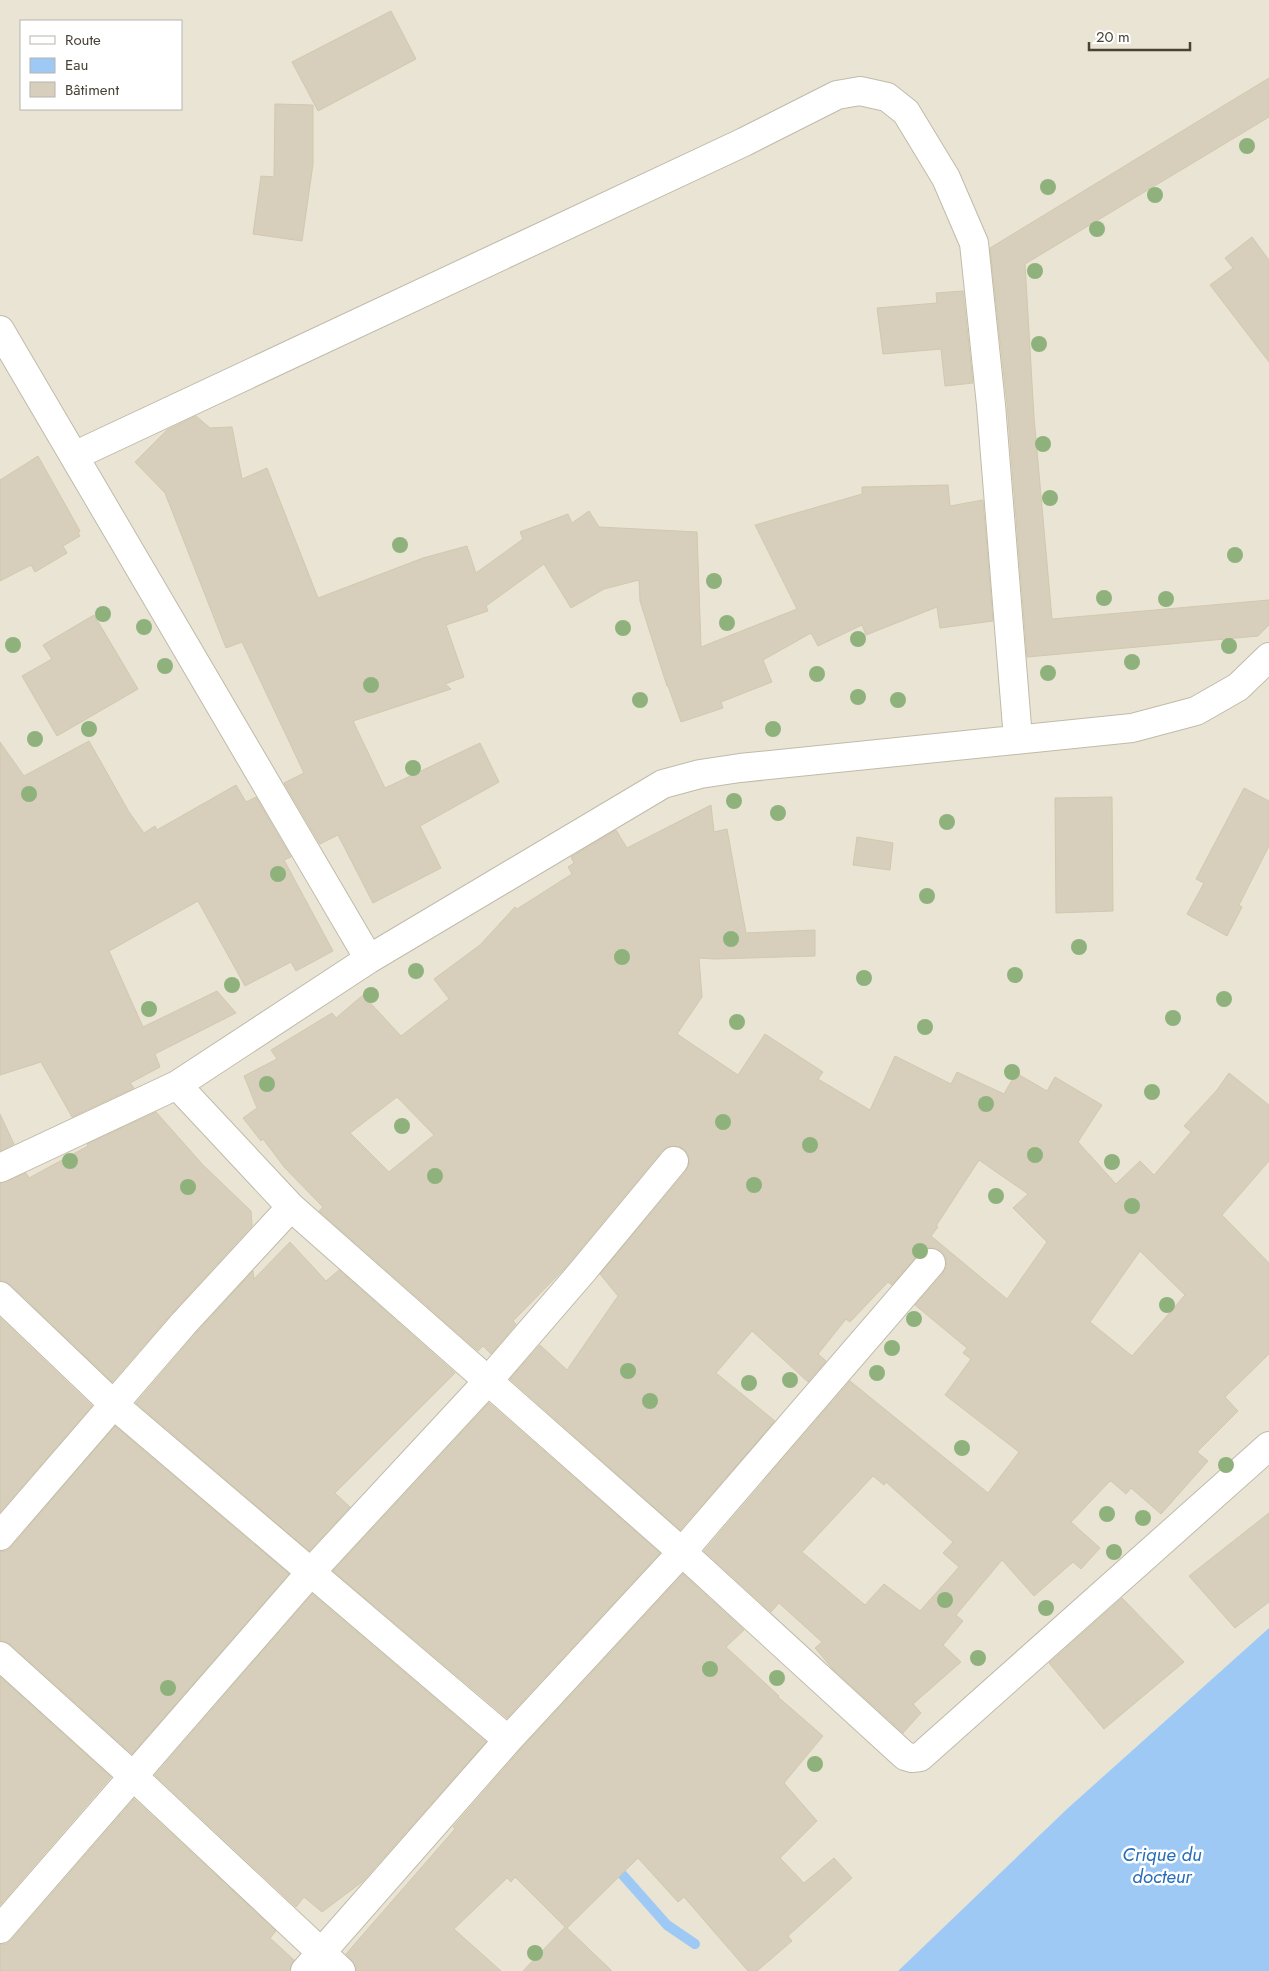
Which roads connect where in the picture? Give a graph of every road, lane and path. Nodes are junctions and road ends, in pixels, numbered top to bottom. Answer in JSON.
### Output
{"nodes":[{"id":1,"x":0,"y":330,"type":"edge"},
{"id":2,"x":74,"y":456,"type":"junction"},
{"id":3,"x":1269,"y":657,"type":"edge"},
{"id":4,"x":1018,"y":739,"type":"junction"},
{"id":5,"x":369,"y":959,"type":"junction"},
{"id":6,"x":177,"y":1085,"type":"junction"},
{"id":7,"x":674,"y":1161,"type":"dead end"},
{"id":8,"x":0,"y":1168,"type":"edge"},
{"id":9,"x":291,"y":1207,"type":"junction"},
{"id":10,"x":931,"y":1263,"type":"dead end"},
{"id":11,"x":0,"y":1296,"type":"edge"},
{"id":12,"x":488,"y":1381,"type":"junction"},
{"id":13,"x":114,"y":1404,"type":"junction"},
{"id":14,"x":1269,"y":1446,"type":"edge"},
{"id":15,"x":0,"y":1536,"type":"edge"},
{"id":16,"x":682,"y":1552,"type":"junction"},
{"id":17,"x":310,"y":1573,"type":"junction"},
{"id":18,"x":0,"y":1656,"type":"edge"},
{"id":19,"x":508,"y":1740,"type":"junction"},
{"id":20,"x":134,"y":1777,"type":"junction"},
{"id":21,"x":0,"y":1929,"type":"edge"},
{"id":22,"x":313,"y":1962,"type":"edge"},
{"id":23,"x":341,"y":1971,"type":"edge"}],
"edges":[{"from":1,"to":2,"type":"street"},
{"from":2,"to":4,"type":"street"},
{"from":2,"to":5,"type":"street"},
{"from":3,"to":4,"type":"street"},
{"from":4,"to":5,"type":"street"},
{"from":5,"to":6,"type":"street"},
{"from":6,"to":8,"type":"street"},
{"from":6,"to":9,"type":"street"},
{"from":7,"to":12,"type":"street"},
{"from":9,"to":12,"type":"street"},
{"from":9,"to":13,"type":"street"},
{"from":10,"to":16,"type":"street"},
{"from":11,"to":13,"type":"street"},
{"from":12,"to":16,"type":"street"},
{"from":12,"to":17,"type":"street"},
{"from":13,"to":15,"type":"street"},
{"from":13,"to":17,"type":"street"},
{"from":14,"to":16,"type":"street"},
{"from":16,"to":19,"type":"street"},
{"from":17,"to":19,"type":"street"},
{"from":17,"to":20,"type":"street"},
{"from":18,"to":20,"type":"street"},
{"from":19,"to":22,"type":"street"},
{"from":20,"to":21,"type":"street"},
{"from":20,"to":22,"type":"street"},
{"from":22,"to":23,"type":"street"}]}
